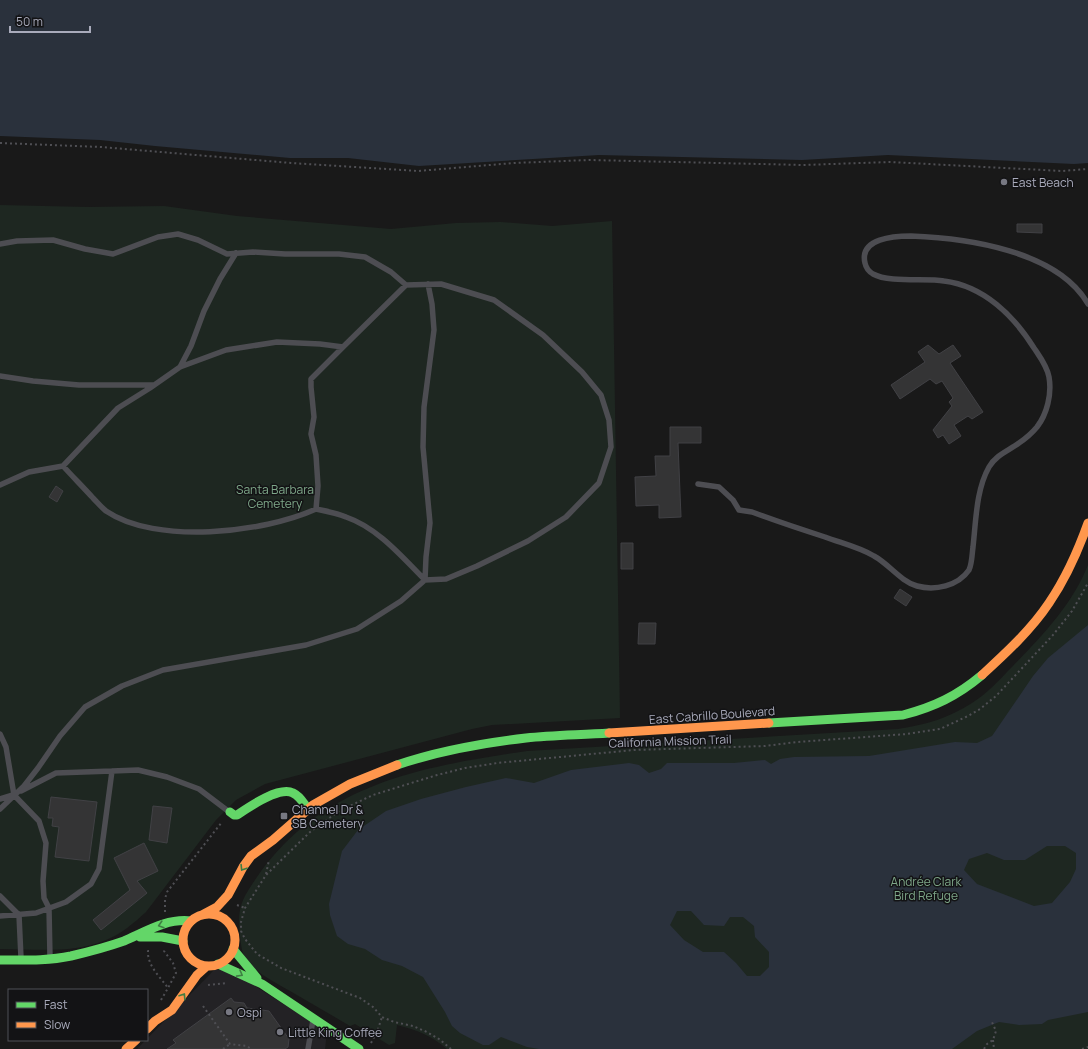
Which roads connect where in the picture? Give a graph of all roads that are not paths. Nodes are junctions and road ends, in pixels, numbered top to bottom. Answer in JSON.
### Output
{"nodes":[{"id":1,"x":0,"y":244,"type":"edge"},
{"id":2,"x":236,"y":253,"type":"junction"},
{"id":3,"x":406,"y":284,"type":"junction"},
{"id":4,"x":428,"y":284,"type":"junction"},
{"id":5,"x":1088,"y":304,"type":"edge"},
{"id":6,"x":343,"y":347,"type":"junction"},
{"id":7,"x":180,"y":367,"type":"junction"},
{"id":8,"x":0,"y":376,"type":"edge"},
{"id":9,"x":154,"y":385,"type":"junction"},
{"id":10,"x":64,"y":466,"type":"junction"},
{"id":11,"x":698,"y":484,"type":"dead end"},
{"id":12,"x":0,"y":486,"type":"edge"},
{"id":13,"x":316,"y":509,"type":"junction"},
{"id":14,"x":1088,"y":523,"type":"edge"},
{"id":15,"x":425,"y":580,"type":"junction"},
{"id":16,"x":0,"y":734,"type":"edge"},
{"id":17,"x":112,"y":771,"type":"junction"},
{"id":18,"x":14,"y":795,"type":"junction"},
{"id":19,"x":0,"y":799,"type":"edge"},
{"id":20,"x":0,"y":809,"type":"edge"},
{"id":21,"x":308,"y":809,"type":"junction"},
{"id":22,"x":227,"y":815,"type":"joint"},
{"id":23,"x":272,"y":842,"type":"junction"},
{"id":24,"x":260,"y":862,"type":"dead end"},
{"id":25,"x":0,"y":896,"type":"edge"},
{"id":26,"x":49,"y":908,"type":"junction"},
{"id":27,"x":19,"y":915,"type":"junction"},
{"id":28,"x":202,"y":915,"type":"junction"},
{"id":29,"x":0,"y":916,"type":"edge"},
{"id":30,"x":233,"y":918,"type":"dead end"},
{"id":31,"x":191,"y":921,"type":"junction"},
{"id":32,"x":237,"y":931,"type":"junction"},
{"id":33,"x":132,"y":938,"type":"junction"},
{"id":34,"x":184,"y":944,"type":"junction"},
{"id":35,"x":233,"y":949,"type":"junction"},
{"id":36,"x":0,"y":960,"type":"edge"},
{"id":37,"x":21,"y":960,"type":"junction"},
{"id":38,"x":50,"y":960,"type":"junction"},
{"id":39,"x":185,"y":963,"type":"dead end"},
{"id":40,"x":218,"y":964,"type":"junction"},
{"id":41,"x":207,"y":966,"type":"junction"},
{"id":42,"x":262,"y":984,"type":"junction"},
{"id":43,"x":162,"y":1006,"type":"dead end"},
{"id":44,"x":314,"y":1018,"type":"junction"},
{"id":45,"x":155,"y":1021,"type":"junction"},
{"id":46,"x":148,"y":1028,"type":"edge"},
{"id":47,"x":135,"y":1041,"type":"edge"},
{"id":48,"x":126,"y":1049,"type":"edge"},
{"id":49,"x":308,"y":1049,"type":"edge"},
{"id":50,"x":359,"y":1049,"type":"edge"}],
"edges":[{"from":1,"to":2,"type":"lane"},
{"from":2,"to":3,"type":"lane"},
{"from":2,"to":7,"type":"lane"},
{"from":3,"to":4,"type":"lane"},
{"from":3,"to":6,"type":"lane"},
{"from":4,"to":15,"type":"lane"},
{"from":4,"to":15,"type":"lane"},
{"from":5,"to":11,"type":"lane"},
{"from":6,"to":7,"type":"lane"},
{"from":6,"to":13,"type":"lane"},
{"from":7,"to":9,"type":"lane"},
{"from":8,"to":9,"type":"lane"},
{"from":9,"to":10,"type":"lane"},
{"from":10,"to":12,"type":"lane"},
{"from":10,"to":13,"type":"lane"},
{"from":13,"to":15,"type":"lane"},
{"from":14,"to":21,"type":"main road","name":"East Cabrillo Boulevard"},
{"from":15,"to":18,"type":"lane"},
{"from":16,"to":18,"type":"lane"},
{"from":17,"to":18,"type":"lane"},
{"from":17,"to":22,"type":"lane"},
{"from":17,"to":26,"type":"lane"},
{"from":18,"to":19,"type":"lane"},
{"from":18,"to":20,"type":"lane"},
{"from":18,"to":26,"type":"lane"},
{"from":21,"to":22,"type":"main road"},
{"from":21,"to":23,"type":"main road","name":"East Cabrillo Boulevard"},
{"from":23,"to":24,"type":"main road","name":"East Cabrillo Boulevard"},
{"from":23,"to":28,"type":"main road","name":"East Cabrillo Boulevard","one_way":true},
{"from":25,"to":27,"type":"lane"},
{"from":26,"to":27,"type":"lane"},
{"from":26,"to":38,"type":"lane"},
{"from":27,"to":29,"type":"lane"},
{"from":27,"to":37,"type":"lane"},
{"from":28,"to":31,"type":"main road"},
{"from":28,"to":32,"type":"main road"},
{"from":30,"to":32,"type":"main road"},
{"from":31,"to":33,"type":"main road","one_way":true},
{"from":31,"to":34,"type":"main road"},
{"from":32,"to":35,"type":"main road"},
{"from":33,"to":34,"type":"main road"},
{"from":33,"to":38,"type":"main road"},
{"from":34,"to":39,"type":"main road"},
{"from":34,"to":41,"type":"main road"},
{"from":35,"to":40,"type":"main road"},
{"from":35,"to":42,"type":"main road"},
{"from":36,"to":37,"type":"main road"},
{"from":37,"to":38,"type":"main road"},
{"from":40,"to":41,"type":"main road"},
{"from":40,"to":42,"type":"main road","one_way":true},
{"from":45,"to":41,"type":"main road","one_way":true},
{"from":42,"to":44,"type":"main road"},
{"from":43,"to":45,"type":"main road"},
{"from":44,"to":49,"type":"lane"},
{"from":44,"to":50,"type":"main road"},
{"from":45,"to":46,"type":"main road"},
{"from":47,"to":48,"type":"main road"}]}
